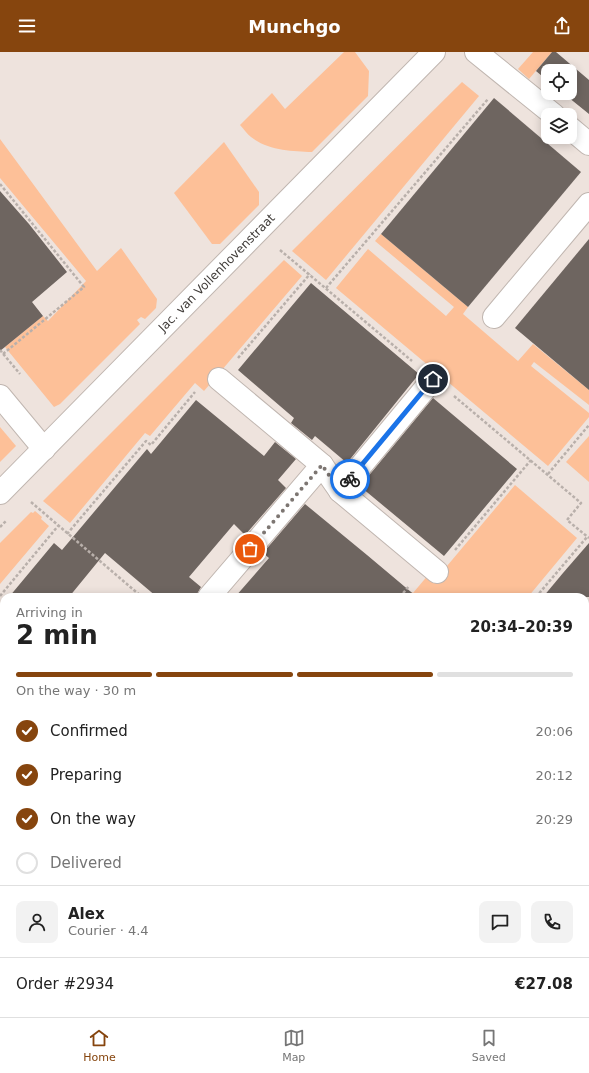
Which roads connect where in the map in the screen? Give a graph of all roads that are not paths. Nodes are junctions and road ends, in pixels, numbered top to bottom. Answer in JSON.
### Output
{"nodes":[{"id":1,"x":434,"y":52,"type":"edge"},
{"id":2,"x":476,"y":52,"type":"edge"},
{"id":3,"x":545,"y":108,"type":"edge"},
{"id":4,"x":577,"y":134,"type":"edge"},
{"id":5,"x":589,"y":144,"type":"edge"},
{"id":6,"x":589,"y":204,"type":"edge"},
{"id":7,"x":494,"y":317,"type":"dead end"},
{"id":8,"x":219,"y":379,"type":"road end"},
{"id":9,"x":433,"y":379,"type":"dead end"},
{"id":10,"x":0,"y":396,"type":"edge"},
{"id":11,"x":44,"y":449,"type":"junction"},
{"id":12,"x":322,"y":465,"type":"junction"},
{"id":13,"x":340,"y":491,"type":"junction"},
{"id":14,"x":0,"y":493,"type":"edge"},
{"id":15,"x":437,"y":572,"type":"road end"},
{"id":16,"x":212,"y":593,"type":"edge"}],
"edges":[{"from":1,"to":11,"type":"street","name":"Jac. van Vollenhovenstraat"},
{"from":2,"to":3,"type":"street"},
{"from":4,"to":5,"type":"street"},
{"from":6,"to":7,"type":"street"},
{"from":8,"to":12,"type":"street"},
{"from":9,"to":13,"type":"street"},
{"from":10,"to":11,"type":"street"},
{"from":11,"to":14,"type":"street","name":"Jac. van Vollenhovenstraat"},
{"from":12,"to":13,"type":"street"},
{"from":12,"to":16,"type":"street"},
{"from":13,"to":15,"type":"street"}]}
